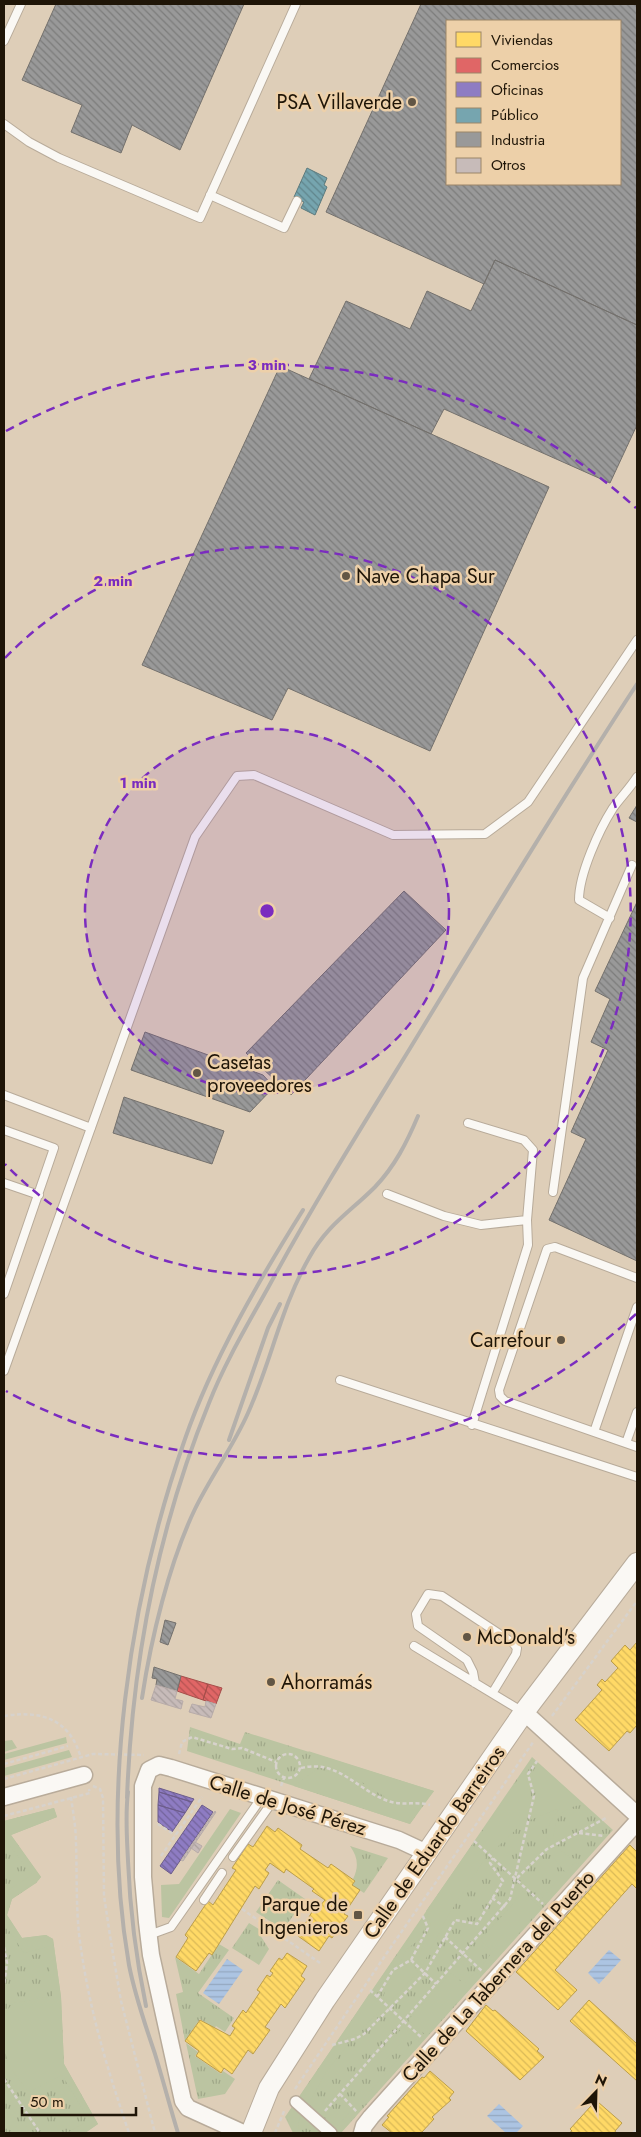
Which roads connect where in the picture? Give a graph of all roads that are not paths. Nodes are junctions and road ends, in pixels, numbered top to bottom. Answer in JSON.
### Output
{"nodes":[{"id":1,"x":21,"y":4,"type":"edge"},
{"id":2,"x":296,"y":4,"type":"edge"},
{"id":3,"x":4,"y":42,"type":"edge"},
{"id":4,"x":4,"y":124,"type":"edge"},
{"id":5,"x":210,"y":195,"type":"junction"},
{"id":6,"x":296,"y":200,"type":"dead end"},
{"id":7,"x":637,"y":640,"type":"edge"},
{"id":8,"x":637,"y":777,"type":"edge"},
{"id":9,"x":632,"y":865,"type":"dead end"},
{"id":10,"x":610,"y":918,"type":"junction"},
{"id":11,"x":4,"y":1095,"type":"edge"},
{"id":12,"x":468,"y":1122,"type":"dead end"},
{"id":13,"x":91,"y":1128,"type":"junction"},
{"id":14,"x":4,"y":1130,"type":"edge"},
{"id":15,"x":4,"y":1182,"type":"edge"},
{"id":16,"x":553,"y":1192,"type":"dead end"},
{"id":17,"x":387,"y":1194,"type":"dead end"},
{"id":18,"x":39,"y":1195,"type":"junction"},
{"id":19,"x":527,"y":1220,"type":"junction"},
{"id":20,"x":637,"y":1278,"type":"edge"},
{"id":21,"x":4,"y":1294,"type":"edge"},
{"id":22,"x":637,"y":1307,"type":"edge"},
{"id":23,"x":4,"y":1371,"type":"edge"},
{"id":24,"x":340,"y":1380,"type":"dead end"},
{"id":25,"x":637,"y":1412,"type":"edge"},
{"id":26,"x":472,"y":1425,"type":"junction"},
{"id":27,"x":594,"y":1432,"type":"junction"},
{"id":28,"x":626,"y":1443,"type":"junction"},
{"id":29,"x":637,"y":1447,"type":"edge"},
{"id":30,"x":637,"y":1477,"type":"edge"},
{"id":31,"x":637,"y":1563,"type":"edge"},
{"id":32,"x":414,"y":1646,"type":"dead end"},
{"id":33,"x":475,"y":1683,"type":"junction"},
{"id":34,"x":493,"y":1692,"type":"junction"},
{"id":35,"x":524,"y":1712,"type":"junction"},
{"id":36,"x":84,"y":1775,"type":"dead end"},
{"id":37,"x":4,"y":1797,"type":"edge"},
{"id":38,"x":267,"y":1799,"type":"junction"},
{"id":39,"x":637,"y":1815,"type":"edge"},
{"id":40,"x":637,"y":1822,"type":"edge"},
{"id":41,"x":427,"y":1853,"type":"junction"},
{"id":42,"x":233,"y":1857,"type":"dead end"},
{"id":43,"x":222,"y":1873,"type":"dead end"},
{"id":44,"x":204,"y":1900,"type":"dead end"},
{"id":45,"x":148,"y":1935,"type":"junction"},
{"id":46,"x":292,"y":2100,"type":"road end"},
{"id":47,"x":242,"y":2133,"type":"edge"},
{"id":48,"x":251,"y":2133,"type":"edge"},
{"id":49,"x":331,"y":2133,"type":"edge"},
{"id":50,"x":362,"y":2133,"type":"edge"}],
"edges":[{"from":1,"to":3,"type":"lane"},
{"from":2,"to":5,"type":"lane"},
{"from":4,"to":5,"type":"lane"},
{"from":5,"to":6,"type":"lane"},
{"from":7,"to":13,"type":"lane"},
{"from":8,"to":10,"type":"lane"},
{"from":9,"to":10,"type":"lane"},
{"from":10,"to":16,"type":"lane"},
{"from":11,"to":13,"type":"lane"},
{"from":12,"to":19,"type":"lane"},
{"from":13,"to":23,"type":"lane"},
{"from":14,"to":18,"type":"lane"},
{"from":15,"to":18,"type":"lane"},
{"from":17,"to":19,"type":"lane"},
{"from":18,"to":21,"type":"lane"},
{"from":19,"to":26,"type":"lane"},
{"from":20,"to":27,"type":"lane"},
{"from":22,"to":27,"type":"lane"},
{"from":24,"to":26,"type":"lane"},
{"from":25,"to":28,"type":"lane"},
{"from":26,"to":30,"type":"lane"},
{"from":27,"to":28,"type":"lane"},
{"from":28,"to":29,"type":"lane"},
{"from":31,"to":35,"type":"street","name":"Calle de Eduardo Barreiros"},
{"from":32,"to":33,"type":"lane"},
{"from":33,"to":34,"type":"lane"},
{"from":33,"to":34,"type":"lane"},
{"from":34,"to":35,"type":"lane"},
{"from":35,"to":39,"type":"street"},
{"from":35,"to":41,"type":"street","name":"Calle de Eduardo Barreiros"},
{"from":36,"to":37,"type":"street"},
{"from":38,"to":41,"type":"street","name":"Calle de José Pérez"},
{"from":38,"to":42,"type":"lane"},
{"from":38,"to":45,"type":"lane"},
{"from":38,"to":45,"type":"street","name":"Calle de José Pérez"},
{"from":40,"to":50,"type":"street","name":"Calle de La Tabernera del Puerto"},
{"from":41,"to":48,"type":"street","name":"Calle de Eduardo Barreiros"},
{"from":43,"to":44,"type":"lane"},
{"from":45,"to":47,"type":"street"},
{"from":46,"to":49,"type":"street"}]}
